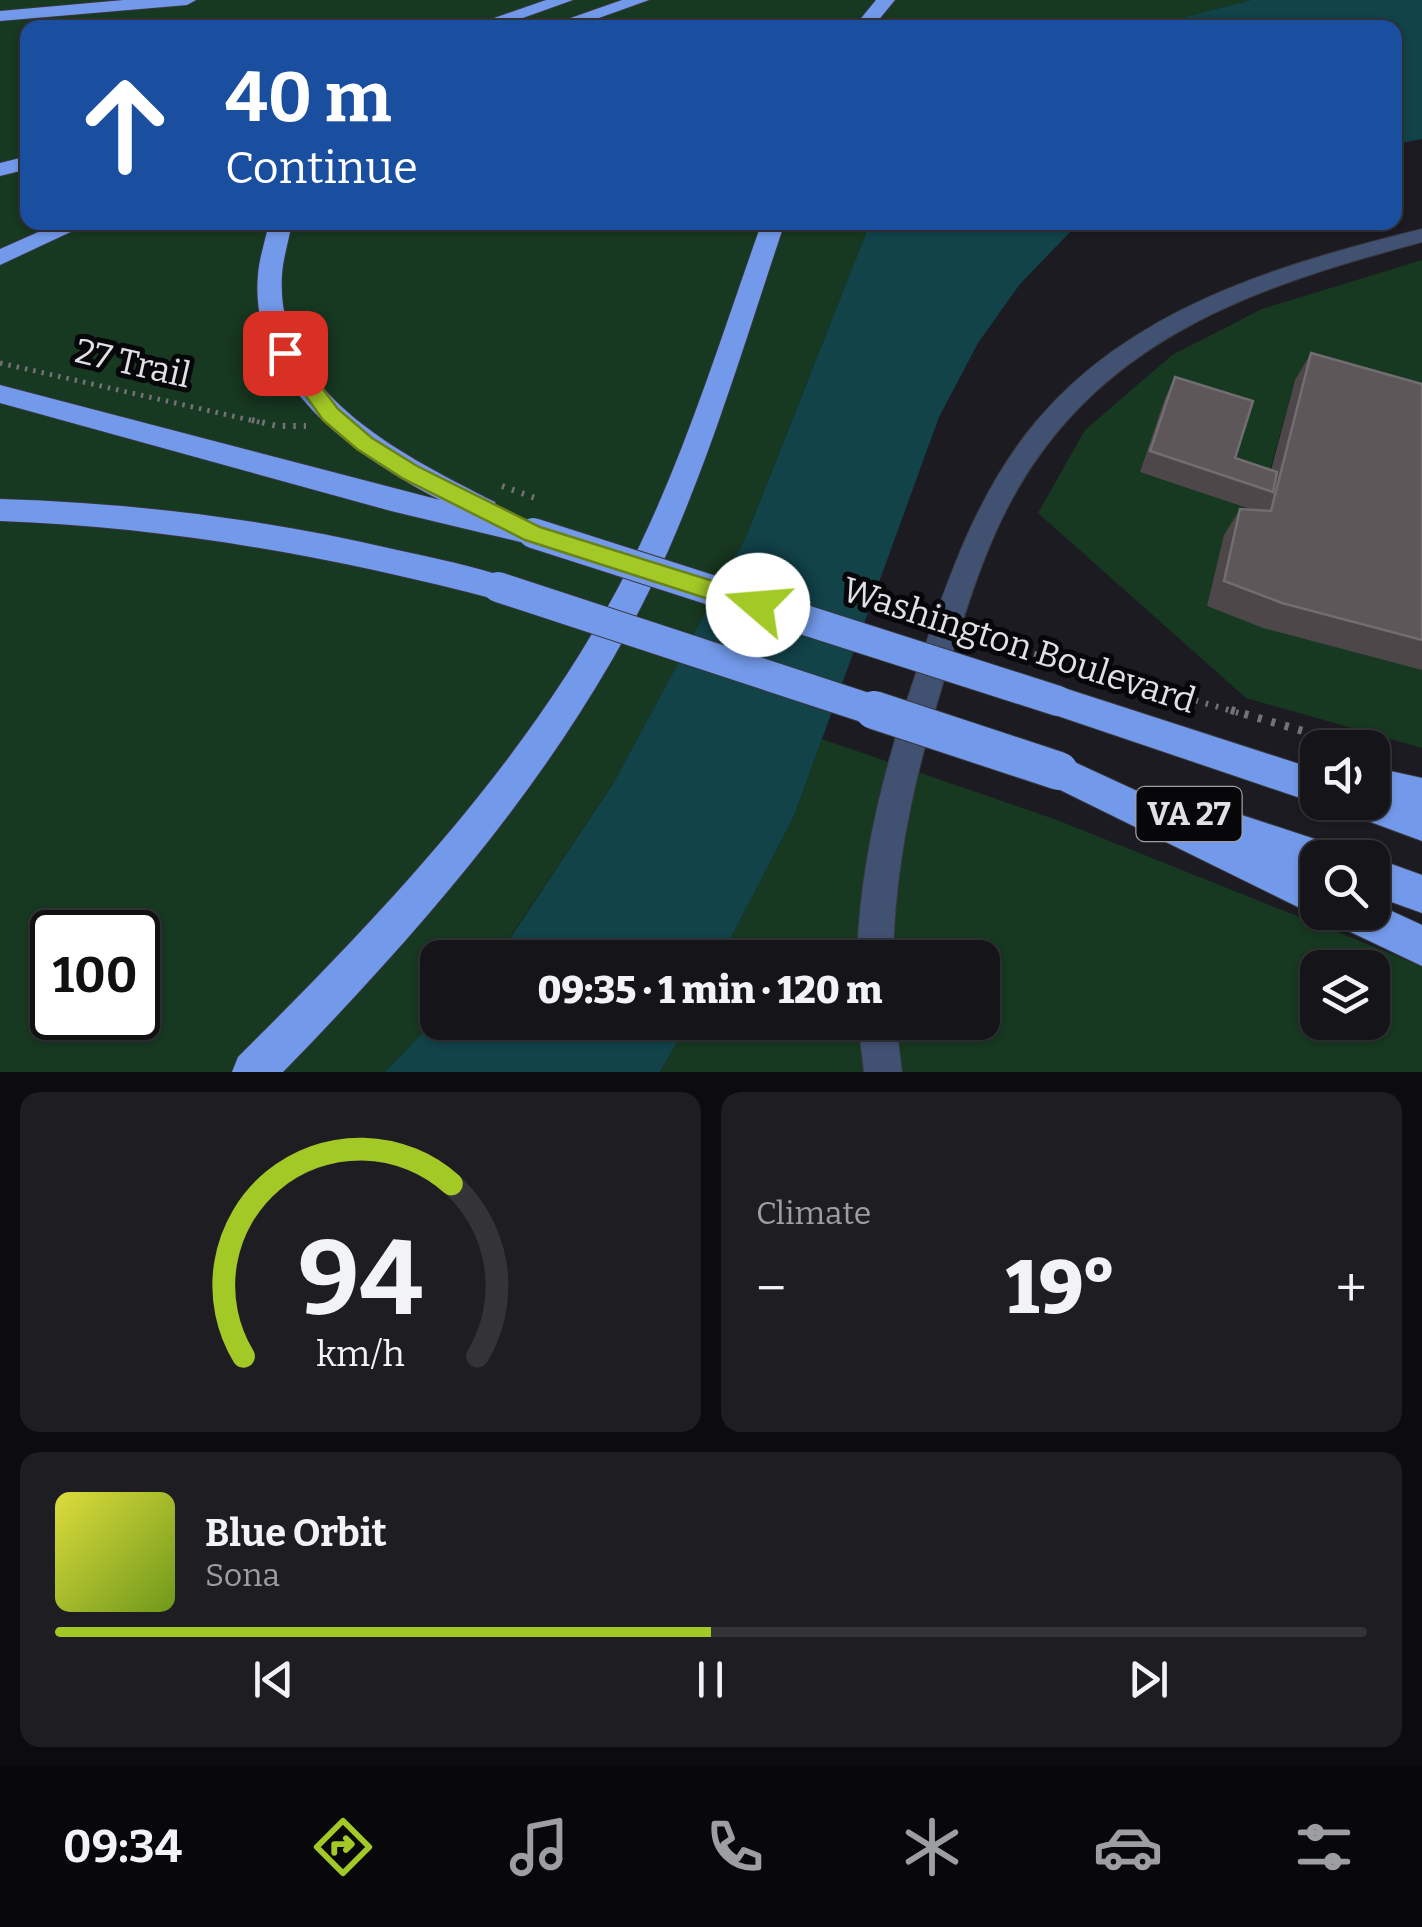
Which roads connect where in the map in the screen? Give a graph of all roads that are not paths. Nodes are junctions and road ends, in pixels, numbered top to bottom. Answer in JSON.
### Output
{"nodes":[{"id":1,"x":187,"y":0,"type":"edge"},
{"id":2,"x":564,"y":0,"type":"edge"},
{"id":3,"x":640,"y":0,"type":"edge"},
{"id":4,"x":886,"y":0,"type":"edge"},
{"id":5,"x":0,"y":16,"type":"edge"},
{"id":6,"x":500,"y":20,"type":"edge"},
{"id":7,"x":577,"y":20,"type":"edge"},
{"id":8,"x":869,"y":20,"type":"edge"},
{"id":9,"x":63,"y":230,"type":"edge"},
{"id":10,"x":278,"y":230,"type":"edge"},
{"id":11,"x":771,"y":230,"type":"edge"},
{"id":12,"x":1422,"y":235,"type":"edge"},
{"id":13,"x":0,"y":258,"type":"edge"},
{"id":14,"x":0,"y":394,"type":"edge"},
{"id":15,"x":0,"y":510,"type":"edge"},
{"id":16,"x":533,"y":534,"type":"junction"},
{"id":17,"x":1188,"y":744,"type":"junction"},
{"id":18,"x":1300,"y":768,"type":"edge"},
{"id":19,"x":1058,"y":771,"type":"junction"},
{"id":20,"x":1300,"y":781,"type":"edge"},
{"id":21,"x":1390,"y":788,"type":"edge"},
{"id":22,"x":1422,"y":795,"type":"edge"},
{"id":23,"x":1390,"y":812,"type":"edge"},
{"id":24,"x":1422,"y":824,"type":"edge"},
{"id":25,"x":1300,"y":851,"type":"edge"},
{"id":26,"x":1390,"y":882,"type":"edge"},
{"id":27,"x":1300,"y":887,"type":"edge"},
{"id":28,"x":1422,"y":894,"type":"edge"},
{"id":29,"x":1389,"y":930,"type":"edge"},
{"id":30,"x":876,"y":940,"type":"edge"},
{"id":31,"x":1422,"y":946,"type":"edge"},
{"id":32,"x":879,"y":1040,"type":"edge"},
{"id":33,"x":253,"y":1072,"type":"edge"},
{"id":34,"x":883,"y":1072,"type":"edge"}],
"edges":[{"from":1,"to":5,"type":"highway"},
{"from":2,"to":6,"type":"highway"},
{"from":3,"to":7,"type":"highway"},
{"from":4,"to":8,"type":"highway"},
{"from":9,"to":13,"type":"highway"},
{"from":10,"to":16,"type":"highway"},
{"from":11,"to":33,"type":"highway"},
{"from":12,"to":30,"type":"street"},
{"from":14,"to":16,"type":"highway","name":"Washington Boulevard"},
{"from":15,"to":19,"type":"highway","number":"VA 27","bridge":true},
{"from":16,"to":17,"type":"highway","name":"Washington Boulevard","number":"VA 27","bridge":true},
{"from":17,"to":18,"type":"highway"},
{"from":17,"to":20,"type":"highway","name":"Washington Boulevard","number":"VA 27"},
{"from":19,"to":25,"type":"highway","number":"VA 27"},
{"from":19,"to":27,"type":"highway"},
{"from":21,"to":22,"type":"highway"},
{"from":23,"to":24,"type":"highway"},
{"from":26,"to":28,"type":"highway"},
{"from":29,"to":31,"type":"highway"},
{"from":32,"to":34,"type":"street"}]}
